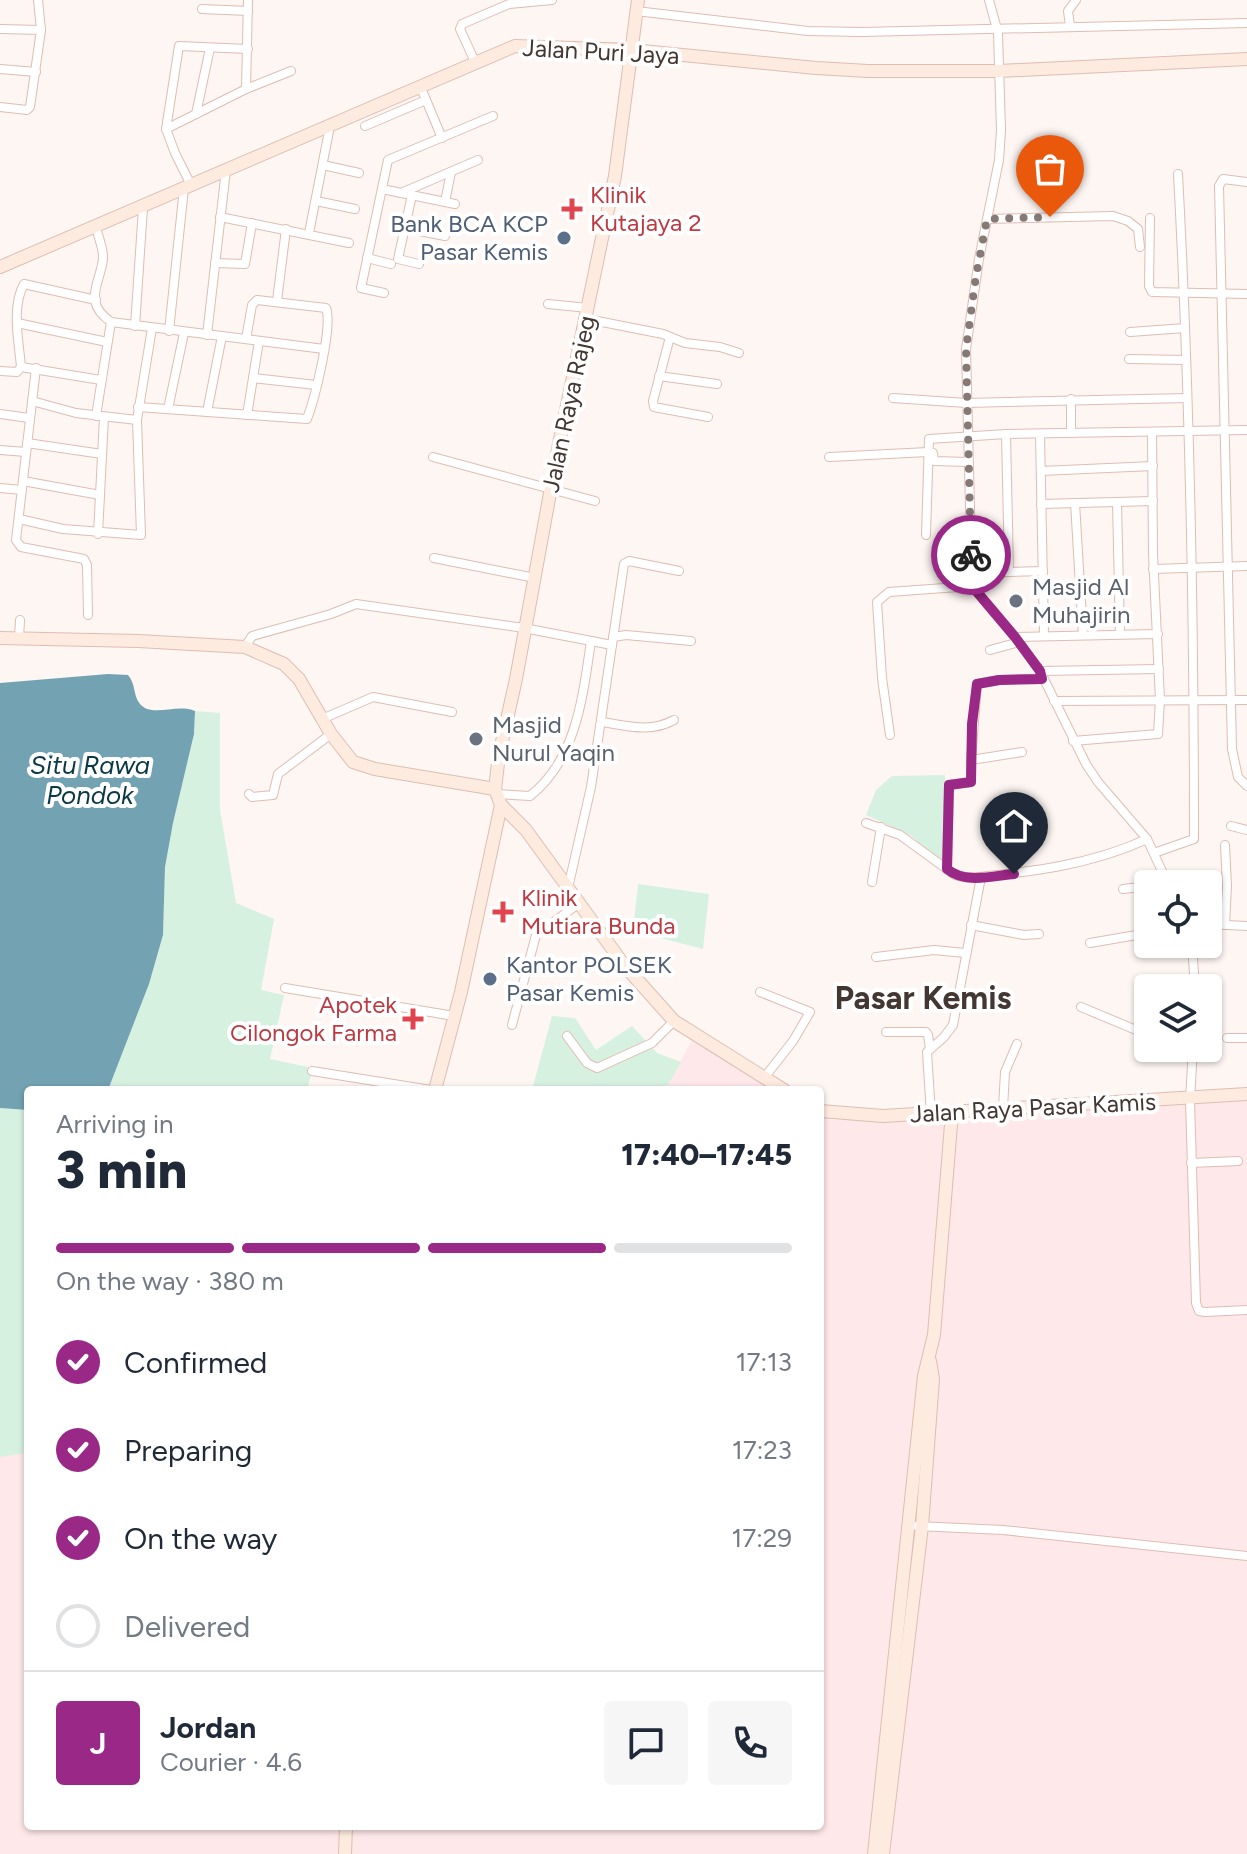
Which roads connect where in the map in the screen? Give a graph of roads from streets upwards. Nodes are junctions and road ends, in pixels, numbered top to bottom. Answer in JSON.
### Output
{"nodes":[{"id":1,"x":38,"y":0,"type":"edge"},
{"id":2,"x":248,"y":0,"type":"edge"},
{"id":3,"x":552,"y":0,"type":"edge"},
{"id":4,"x":989,"y":0,"type":"edge"},
{"id":5,"x":1076,"y":0,"type":"edge"},
{"id":6,"x":202,"y":9,"type":"dead end"},
{"id":7,"x":637,"y":9,"type":"edge"},
{"id":8,"x":248,"y":11,"type":"junction"},
{"id":9,"x":1247,"y":23,"type":"edge"},
{"id":10,"x":1070,"y":26,"type":"junction"},
{"id":11,"x":0,"y":29,"type":"edge"},
{"id":12,"x":41,"y":30,"type":"junction"},
{"id":13,"x":998,"y":30,"type":"junction"},
{"id":14,"x":210,"y":48,"type":"junction"},
{"id":15,"x":248,"y":49,"type":"junction"},
{"id":16,"x":632,"y":50,"type":"junction"},
{"id":17,"x":473,"y":58,"type":"junction"},
{"id":18,"x":1247,"y":59,"type":"edge"},
{"id":19,"x":999,"y":66,"type":"junction"},
{"id":20,"x":0,"y":69,"type":"edge"},
{"id":21,"x":291,"y":71,"type":"dead end"},
{"id":22,"x":36,"y":72,"type":"junction"},
{"id":23,"x":421,"y":88,"type":"junction"},
{"id":24,"x":246,"y":89,"type":"junction"},
{"id":25,"x":426,"y":100,"type":"junction"},
{"id":26,"x":0,"y":107,"type":"edge"},
{"id":27,"x":196,"y":114,"type":"junction"},
{"id":28,"x":493,"y":116,"type":"dead end"},
{"id":29,"x":330,"y":126,"type":"junction"},
{"id":30,"x":365,"y":126,"type":"dead end"},
{"id":31,"x":166,"y":129,"type":"junction"},
{"id":32,"x":442,"y":138,"type":"junction"},
{"id":33,"x":478,"y":160,"type":"dead end"},
{"id":34,"x":323,"y":165,"type":"junction"},
{"id":35,"x":226,"y":170,"type":"junction"},
{"id":36,"x":451,"y":172,"type":"junction"},
{"id":37,"x":359,"y":173,"type":"dead end"},
{"id":38,"x":1178,"y":174,"type":"dead end"},
{"id":39,"x":1247,"y":182,"type":"edge"},
{"id":40,"x":187,"y":183,"type":"junction"},
{"id":41,"x":382,"y":189,"type":"junction"},
{"id":42,"x":401,"y":193,"type":"junction"},
{"id":43,"x":412,"y":195,"type":"junction"},
{"id":44,"x":316,"y":201,"type":"junction"},
{"id":45,"x":445,"y":202,"type":"junction"},
{"id":46,"x":455,"y":204,"type":"dead end"},
{"id":47,"x":143,"y":208,"type":"junction"},
{"id":48,"x":355,"y":209,"type":"dead end"},
{"id":49,"x":220,"y":217,"type":"junction"},
{"id":50,"x":1150,"y":218,"type":"dead end"},
{"id":51,"x":987,"y":219,"type":"junction"},
{"id":52,"x":252,"y":223,"type":"junction"},
{"id":53,"x":96,"y":227,"type":"junction"},
{"id":54,"x":405,"y":228,"type":"junction"},
{"id":55,"x":286,"y":229,"type":"junction"},
{"id":56,"x":309,"y":233,"type":"junction"},
{"id":57,"x":445,"y":236,"type":"dead end"},
{"id":58,"x":349,"y":243,"type":"dead end"},
{"id":59,"x":1140,"y":247,"type":"dead end"},
{"id":60,"x":367,"y":258,"type":"junction"},
{"id":61,"x":215,"y":263,"type":"junction"},
{"id":62,"x":391,"y":264,"type":"dead end"},
{"id":63,"x":419,"y":264,"type":"dead end"},
{"id":64,"x":0,"y":267,"type":"edge"},
{"id":65,"x":384,"y":293,"type":"dead end"},
{"id":66,"x":1185,"y":294,"type":"junction"},
{"id":67,"x":1221,"y":294,"type":"junction"},
{"id":68,"x":1247,"y":294,"type":"edge"},
{"id":69,"x":96,"y":300,"type":"junction"},
{"id":70,"x":277,"y":301,"type":"junction"},
{"id":71,"x":548,"y":304,"type":"dead end"},
{"id":72,"x":588,"y":313,"type":"junction"},
{"id":73,"x":111,"y":322,"type":"junction"},
{"id":74,"x":17,"y":323,"type":"junction"},
{"id":75,"x":135,"y":326,"type":"junction"},
{"id":76,"x":152,"y":328,"type":"junction"},
{"id":77,"x":1185,"y":328,"type":"junction"},
{"id":78,"x":169,"y":331,"type":"junction"},
{"id":79,"x":1130,"y":332,"type":"dead end"},
{"id":80,"x":184,"y":333,"type":"junction"},
{"id":81,"x":207,"y":335,"type":"junction"},
{"id":82,"x":222,"y":336,"type":"junction"},
{"id":83,"x":670,"y":337,"type":"junction"},
{"id":84,"x":246,"y":339,"type":"junction"},
{"id":85,"x":259,"y":341,"type":"junction"},
{"id":86,"x":107,"y":342,"type":"junction"},
{"id":87,"x":324,"y":349,"type":"junction"},
{"id":88,"x":739,"y":353,"type":"dead end"},
{"id":89,"x":1129,"y":359,"type":"dead end"},
{"id":90,"x":1186,"y":360,"type":"junction"},
{"id":91,"x":21,"y":367,"type":"junction"},
{"id":92,"x":36,"y":368,"type":"junction"},
{"id":93,"x":0,"y":371,"type":"edge"},
{"id":94,"x":659,"y":376,"type":"junction"},
{"id":95,"x":253,"y":378,"type":"junction"},
{"id":96,"x":101,"y":380,"type":"junction"},
{"id":97,"x":717,"y":384,"type":"dead end"},
{"id":98,"x":316,"y":385,"type":"junction"},
{"id":99,"x":893,"y":398,"type":"dead end"},
{"id":100,"x":1187,"y":398,"type":"junction"},
{"id":101,"x":1071,"y":399,"type":"junction"},
{"id":102,"x":32,"y":401,"type":"junction"},
{"id":103,"x":966,"y":403,"type":"junction"},
{"id":104,"x":138,"y":407,"type":"junction"},
{"id":105,"x":168,"y":409,"type":"junction"},
{"id":106,"x":207,"y":412,"type":"junction"},
{"id":107,"x":0,"y":414,"type":"edge"},
{"id":108,"x":247,"y":415,"type":"junction"},
{"id":109,"x":100,"y":416,"type":"junction"},
{"id":110,"x":708,"y":417,"type":"dead end"},
{"id":111,"x":29,"y":418,"type":"junction"},
{"id":112,"x":137,"y":420,"type":"junction"},
{"id":113,"x":1247,"y":430,"type":"edge"},
{"id":114,"x":1187,"y":431,"type":"junction"},
{"id":115,"x":1224,"y":431,"type":"junction"},
{"id":116,"x":1152,"y":432,"type":"junction"},
{"id":117,"x":1071,"y":433,"type":"junction"},
{"id":118,"x":1006,"y":434,"type":"junction"},
{"id":119,"x":1040,"y":434,"type":"junction"},
{"id":120,"x":967,"y":436,"type":"junction"},
{"id":121,"x":26,"y":448,"type":"junction"},
{"id":122,"x":0,"y":450,"type":"edge"},
{"id":123,"x":928,"y":452,"type":"junction"},
{"id":124,"x":102,"y":454,"type":"junction"},
{"id":125,"x":433,"y":457,"type":"dead end"},
{"id":126,"x":829,"y":457,"type":"dead end"},
{"id":127,"x":968,"y":462,"type":"junction"},
{"id":128,"x":1153,"y":466,"type":"junction"},
{"id":129,"x":1041,"y":471,"type":"junction"},
{"id":130,"x":22,"y":486,"type":"junction"},
{"id":131,"x":0,"y":488,"type":"edge"},
{"id":132,"x":550,"y":490,"type":"junction"},
{"id":133,"x":100,"y":495,"type":"junction"},
{"id":134,"x":595,"y":501,"type":"dead end"},
{"id":135,"x":1153,"y":501,"type":"junction"},
{"id":136,"x":1117,"y":502,"type":"junction"},
{"id":137,"x":1075,"y":503,"type":"junction"},
{"id":138,"x":1041,"y":504,"type":"junction"},
{"id":139,"x":19,"y":519,"type":"junction"},
{"id":140,"x":98,"y":534,"type":"junction"},
{"id":141,"x":926,"y":535,"type":"dead end"},
{"id":142,"x":434,"y":558,"type":"dead end"},
{"id":143,"x":1247,"y":566,"type":"edge"},
{"id":144,"x":1228,"y":567,"type":"junction"},
{"id":145,"x":1153,"y":569,"type":"junction"},
{"id":146,"x":1190,"y":569,"type":"junction"},
{"id":147,"x":679,"y":571,"type":"dead end"},
{"id":148,"x":1009,"y":571,"type":"junction"},
{"id":149,"x":1043,"y":571,"type":"junction"},
{"id":150,"x":972,"y":573,"type":"junction"},
{"id":151,"x":535,"y":578,"type":"junction"},
{"id":152,"x":972,"y":586,"type":"junction"},
{"id":153,"x":88,"y":615,"type":"dead end"},
{"id":154,"x":20,"y":620,"type":"dead end"},
{"id":155,"x":524,"y":628,"type":"junction"},
{"id":156,"x":1120,"y":634,"type":"junction"},
{"id":157,"x":1158,"y":634,"type":"junction"},
{"id":158,"x":1083,"y":635,"type":"junction"},
{"id":159,"x":1044,"y":636,"type":"junction"},
{"id":160,"x":0,"y":638,"type":"edge"},
{"id":161,"x":19,"y":638,"type":"junction"},
{"id":162,"x":1017,"y":640,"type":"junction"},
{"id":163,"x":591,"y":641,"type":"junction"},
{"id":164,"x":612,"y":641,"type":"junction"},
{"id":165,"x":691,"y":641,"type":"dead end"},
{"id":166,"x":245,"y":647,"type":"junction"},
{"id":167,"x":990,"y":650,"type":"dead end"},
{"id":168,"x":1159,"y":669,"type":"junction"},
{"id":169,"x":1041,"y":675,"type":"junction"},
{"id":170,"x":1160,"y":700,"type":"junction"},
{"id":171,"x":1194,"y":700,"type":"junction"},
{"id":172,"x":1231,"y":700,"type":"junction"},
{"id":173,"x":1247,"y":700,"type":"edge"},
{"id":174,"x":1054,"y":701,"type":"junction"},
{"id":175,"x":452,"y":712,"type":"dead end"},
{"id":176,"x":322,"y":719,"type":"junction"},
{"id":177,"x":674,"y":720,"type":"dead end"},
{"id":178,"x":602,"y":722,"type":"junction"},
{"id":179,"x":331,"y":734,"type":"junction"},
{"id":180,"x":890,"y":735,"type":"dead end"},
{"id":181,"x":1073,"y":741,"type":"junction"},
{"id":182,"x":1022,"y":752,"type":"dead end"},
{"id":183,"x":971,"y":760,"type":"junction"},
{"id":184,"x":1247,"y":786,"type":"edge"},
{"id":185,"x":249,"y":794,"type":"dead end"},
{"id":186,"x":497,"y":796,"type":"junction"},
{"id":187,"x":866,"y":823,"type":"dead end"},
{"id":188,"x":1231,"y":826,"type":"dead end"},
{"id":189,"x":881,"y":827,"type":"junction"},
{"id":190,"x":1247,"y":830,"type":"edge"},
{"id":191,"x":1147,"y":839,"type":"junction"},
{"id":192,"x":1225,"y":845,"type":"dead end"},
{"id":193,"x":1154,"y":853,"type":"junction"},
{"id":194,"x":947,"y":869,"type":"junction"},
{"id":195,"x":1161,"y":870,"type":"edge"},
{"id":196,"x":981,"y":877,"type":"junction"},
{"id":197,"x":872,"y":882,"type":"dead end"},
{"id":198,"x":568,"y":888,"type":"junction"},
{"id":199,"x":1134,"y":888,"type":"edge"},
{"id":200,"x":1123,"y":889,"type":"dead end"},
{"id":201,"x":578,"y":904,"type":"junction"},
{"id":202,"x":971,"y":925,"type":"junction"},
{"id":203,"x":1222,"y":925,"type":"edge"},
{"id":204,"x":1225,"y":925,"type":"junction"},
{"id":205,"x":1247,"y":926,"type":"edge"},
{"id":206,"x":1039,"y":934,"type":"dead end"},
{"id":207,"x":1134,"y":935,"type":"edge"},
{"id":208,"x":1090,"y":943,"type":"dead end"},
{"id":209,"x":965,"y":953,"type":"junction"},
{"id":210,"x":876,"y":957,"type":"dead end"},
{"id":211,"x":285,"y":988,"type":"dead end"},
{"id":212,"x":760,"y":992,"type":"dead end"},
{"id":213,"x":1081,"y":1007,"type":"dead end"},
{"id":214,"x":454,"y":1016,"type":"junction"},
{"id":215,"x":674,"y":1021,"type":"junction"},
{"id":216,"x":512,"y":1025,"type":"dead end"},
{"id":217,"x":1134,"y":1029,"type":"edge"},
{"id":218,"x":886,"y":1032,"type":"dead end"},
{"id":219,"x":567,"y":1036,"type":"dead end"},
{"id":220,"x":1227,"y":1038,"type":"dead end"},
{"id":221,"x":1247,"y":1038,"type":"edge"},
{"id":222,"x":1017,"y":1044,"type":"dead end"},
{"id":223,"x":930,"y":1049,"type":"junction"},
{"id":224,"x":1192,"y":1062,"type":"edge"},
{"id":225,"x":312,"y":1071,"type":"dead end"},
{"id":226,"x":764,"y":1078,"type":"junction"},
{"id":227,"x":408,"y":1086,"type":"edge"},
{"id":228,"x":434,"y":1086,"type":"edge"},
{"id":229,"x":777,"y":1086,"type":"edge"},
{"id":230,"x":1247,"y":1094,"type":"edge"},
{"id":231,"x":1190,"y":1100,"type":"junction"},
{"id":232,"x":1003,"y":1108,"type":"junction"},
{"id":233,"x":824,"y":1112,"type":"edge"},
{"id":234,"x":952,"y":1112,"type":"junction"},
{"id":235,"x":931,"y":1114,"type":"junction"},
{"id":236,"x":1238,"y":1161,"type":"dead end"},
{"id":237,"x":1191,"y":1163,"type":"junction"},
{"id":238,"x":1247,"y":1310,"type":"edge"},
{"id":239,"x":916,"y":1525,"type":"junction"},
{"id":240,"x":1247,"y":1556,"type":"edge"},
{"id":241,"x":898,"y":1683,"type":"junction"},
{"id":242,"x":346,"y":1830,"type":"edge"},
{"id":243,"x":345,"y":1854,"type":"edge"},
{"id":244,"x":874,"y":1854,"type":"edge"},
{"id":245,"x":883,"y":1854,"type":"edge"}],
"edges":[{"from":1,"to":12,"type":"street"},
{"from":2,"to":8,"type":"street"},
{"from":3,"to":17,"type":"street"},
{"from":4,"to":13,"type":"street"},
{"from":5,"to":10,"type":"street"},
{"from":6,"to":8,"type":"street"},
{"from":7,"to":13,"type":"street"},
{"from":7,"to":16,"type":"street","name":"Jalan Raya Rajeg"},
{"from":8,"to":15,"type":"street"},
{"from":9,"to":10,"type":"street"},
{"from":10,"to":13,"type":"street"},
{"from":11,"to":12,"type":"street"},
{"from":12,"to":22,"type":"street"},
{"from":13,"to":19,"type":"street"},
{"from":14,"to":15,"type":"street"},
{"from":14,"to":27,"type":"street"},
{"from":14,"to":31,"type":"street"},
{"from":15,"to":24,"type":"street"},
{"from":16,"to":17,"type":"street","name":"Jalan Puri Jaya"},
{"from":16,"to":19,"type":"street","name":"Jalan Puri Jaya"},
{"from":16,"to":72,"type":"street","name":"Jalan Raya Rajeg"},
{"from":17,"to":23,"type":"street","name":"Jalan Puri Jaya"},
{"from":18,"to":19,"type":"street","name":"Jalan Puri Jaya"},
{"from":19,"to":51,"type":"street"},
{"from":20,"to":22,"type":"street"},
{"from":21,"to":24,"type":"street"},
{"from":22,"to":26,"type":"street"},
{"from":23,"to":25,"type":"street"},
{"from":23,"to":29,"type":"street","name":"Jalan Puri Jaya"},
{"from":24,"to":27,"type":"street"},
{"from":25,"to":30,"type":"street"},
{"from":25,"to":32,"type":"street"},
{"from":27,"to":31,"type":"street"},
{"from":28,"to":32,"type":"street"},
{"from":29,"to":34,"type":"street"},
{"from":29,"to":35,"type":"street","name":"Jalan Puri Jaya"},
{"from":31,"to":40,"type":"street"},
{"from":32,"to":41,"type":"street"},
{"from":33,"to":36,"type":"street"},
{"from":34,"to":37,"type":"street"},
{"from":34,"to":44,"type":"street"},
{"from":35,"to":40,"type":"street","name":"Jalan Puri Jaya"},
{"from":35,"to":49,"type":"street"},
{"from":36,"to":42,"type":"street"},
{"from":36,"to":45,"type":"street"},
{"from":38,"to":66,"type":"street"},
{"from":39,"to":67,"type":"street"},
{"from":40,"to":47,"type":"street","name":"Jalan Puri Jaya"},
{"from":40,"to":78,"type":"street"},
{"from":41,"to":42,"type":"street"},
{"from":41,"to":60,"type":"street"},
{"from":42,"to":43,"type":"street"},
{"from":43,"to":45,"type":"street"},
{"from":43,"to":54,"type":"street"},
{"from":44,"to":48,"type":"street"},
{"from":44,"to":56,"type":"street"},
{"from":45,"to":46,"type":"street"},
{"from":47,"to":53,"type":"street","name":"Jalan Puri Jaya"},
{"from":47,"to":75,"type":"street"},
{"from":49,"to":52,"type":"street"},
{"from":49,"to":61,"type":"street"},
{"from":50,"to":66,"type":"street"},
{"from":51,"to":59,"type":"street"},
{"from":51,"to":103,"type":"street"},
{"from":52,"to":55,"type":"street"},
{"from":52,"to":61,"type":"street"},
{"from":53,"to":64,"type":"street","name":"Jalan Puri Jaya"},
{"from":53,"to":69,"type":"street"},
{"from":54,"to":57,"type":"street"},
{"from":54,"to":63,"type":"street"},
{"from":55,"to":56,"type":"street"},
{"from":55,"to":70,"type":"street"},
{"from":56,"to":58,"type":"street"},
{"from":60,"to":62,"type":"street"},
{"from":60,"to":65,"type":"street"},
{"from":61,"to":81,"type":"street"},
{"from":66,"to":67,"type":"street"},
{"from":66,"to":77,"type":"street"},
{"from":67,"to":68,"type":"street"},
{"from":67,"to":115,"type":"street"},
{"from":69,"to":73,"type":"street"},
{"from":69,"to":74,"type":"street"},
{"from":70,"to":84,"type":"street"},
{"from":70,"to":87,"type":"street"},
{"from":71,"to":72,"type":"street"},
{"from":72,"to":83,"type":"street"},
{"from":72,"to":132,"type":"street","name":"Jalan Raya Rajeg"},
{"from":73,"to":75,"type":"street"},
{"from":73,"to":86,"type":"street"},
{"from":74,"to":86,"type":"street"},
{"from":74,"to":91,"type":"street"},
{"from":75,"to":76,"type":"street"},
{"from":76,"to":78,"type":"street"},
{"from":76,"to":104,"type":"street"},
{"from":77,"to":79,"type":"street"},
{"from":77,"to":90,"type":"street"},
{"from":78,"to":80,"type":"street"},
{"from":80,"to":81,"type":"street"},
{"from":80,"to":105,"type":"street"},
{"from":81,"to":82,"type":"street"},
{"from":82,"to":84,"type":"street"},
{"from":82,"to":106,"type":"street"},
{"from":83,"to":88,"type":"street"},
{"from":83,"to":94,"type":"street"},
{"from":84,"to":85,"type":"street"},
{"from":85,"to":87,"type":"street"},
{"from":85,"to":95,"type":"street"},
{"from":86,"to":96,"type":"street"},
{"from":87,"to":98,"type":"street"},
{"from":89,"to":90,"type":"street"},
{"from":90,"to":100,"type":"street"},
{"from":91,"to":92,"type":"street"},
{"from":91,"to":93,"type":"street"},
{"from":92,"to":96,"type":"street"},
{"from":92,"to":102,"type":"street"},
{"from":94,"to":97,"type":"street"},
{"from":94,"to":110,"type":"street"},
{"from":95,"to":98,"type":"street"},
{"from":95,"to":108,"type":"street"},
{"from":96,"to":109,"type":"street"},
{"from":98,"to":108,"type":"street"},
{"from":99,"to":103,"type":"street"},
{"from":100,"to":101,"type":"street"},
{"from":100,"to":114,"type":"street"},
{"from":101,"to":103,"type":"street"},
{"from":101,"to":117,"type":"street"},
{"from":102,"to":109,"type":"street"},
{"from":102,"to":111,"type":"street"},
{"from":103,"to":120,"type":"street"},
{"from":104,"to":105,"type":"street"},
{"from":104,"to":112,"type":"street"},
{"from":105,"to":106,"type":"street"},
{"from":106,"to":108,"type":"street"},
{"from":107,"to":111,"type":"street"},
{"from":109,"to":112,"type":"street"},
{"from":109,"to":124,"type":"street"},
{"from":111,"to":121,"type":"street"},
{"from":112,"to":140,"type":"street"},
{"from":113,"to":115,"type":"street"},
{"from":114,"to":115,"type":"street"},
{"from":114,"to":116,"type":"street"},
{"from":114,"to":146,"type":"street"},
{"from":115,"to":144,"type":"street"},
{"from":116,"to":117,"type":"street"},
{"from":116,"to":128,"type":"street"},
{"from":117,"to":119,"type":"street"},
{"from":118,"to":119,"type":"street"},
{"from":118,"to":120,"type":"street"},
{"from":118,"to":148,"type":"street"},
{"from":119,"to":129,"type":"street"},
{"from":120,"to":123,"type":"street"},
{"from":120,"to":127,"type":"street"},
{"from":121,"to":122,"type":"street"},
{"from":121,"to":124,"type":"street"},
{"from":121,"to":130,"type":"street"},
{"from":123,"to":126,"type":"street"},
{"from":123,"to":127,"type":"street"},
{"from":123,"to":141,"type":"street"},
{"from":124,"to":133,"type":"street"},
{"from":125,"to":132,"type":"street"},
{"from":127,"to":150,"type":"street"},
{"from":128,"to":129,"type":"street"},
{"from":128,"to":135,"type":"street"},
{"from":129,"to":138,"type":"street"},
{"from":130,"to":131,"type":"street"},
{"from":130,"to":133,"type":"street"},
{"from":130,"to":139,"type":"street"},
{"from":132,"to":134,"type":"street"},
{"from":132,"to":151,"type":"street","name":"Jalan Raya Rajeg"},
{"from":133,"to":140,"type":"street"},
{"from":135,"to":136,"type":"street"},
{"from":135,"to":145,"type":"street"},
{"from":136,"to":137,"type":"street"},
{"from":136,"to":156,"type":"street"},
{"from":137,"to":138,"type":"street"},
{"from":137,"to":158,"type":"street"},
{"from":138,"to":149,"type":"street"},
{"from":139,"to":140,"type":"street"},
{"from":139,"to":153,"type":"street"},
{"from":142,"to":151,"type":"street"},
{"from":143,"to":144,"type":"street"},
{"from":144,"to":146,"type":"street"},
{"from":144,"to":172,"type":"street"},
{"from":145,"to":146,"type":"street"},
{"from":145,"to":157,"type":"street"},
{"from":146,"to":171,"type":"street"},
{"from":147,"to":164,"type":"street"},
{"from":148,"to":149,"type":"street"},
{"from":148,"to":150,"type":"street"},
{"from":149,"to":159,"type":"street"},
{"from":150,"to":152,"type":"street"},
{"from":151,"to":155,"type":"street","name":"Jalan Raya Rajeg"},
{"from":152,"to":162,"type":"street"},
{"from":152,"to":180,"type":"street"},
{"from":154,"to":161,"type":"street"},
{"from":155,"to":163,"type":"street"},
{"from":155,"to":166,"type":"street"},
{"from":155,"to":186,"type":"street","name":"Jalan Raya Rajeg"},
{"from":156,"to":157,"type":"street"},
{"from":156,"to":158,"type":"street"},
{"from":157,"to":168,"type":"street"},
{"from":158,"to":159,"type":"street"},
{"from":159,"to":162,"type":"street"},
{"from":160,"to":161,"type":"street"},
{"from":161,"to":166,"type":"street"},
{"from":162,"to":167,"type":"street"},
{"from":162,"to":169,"type":"street"},
{"from":163,"to":164,"type":"street"},
{"from":163,"to":186,"type":"street"},
{"from":164,"to":165,"type":"street"},
{"from":164,"to":178,"type":"street"},
{"from":166,"to":176,"type":"street"},
{"from":168,"to":169,"type":"street"},
{"from":168,"to":170,"type":"street"},
{"from":169,"to":174,"type":"street"},
{"from":169,"to":183,"type":"street"},
{"from":170,"to":171,"type":"street"},
{"from":170,"to":174,"type":"street"},
{"from":170,"to":181,"type":"street"},
{"from":171,"to":172,"type":"street"},
{"from":171,"to":193,"type":"street"},
{"from":172,"to":173,"type":"street"},
{"from":172,"to":184,"type":"street"},
{"from":174,"to":181,"type":"street"},
{"from":175,"to":176,"type":"street"},
{"from":176,"to":179,"type":"street"},
{"from":177,"to":178,"type":"street"},
{"from":178,"to":198,"type":"street"},
{"from":179,"to":185,"type":"street"},
{"from":179,"to":186,"type":"street"},
{"from":181,"to":191,"type":"street"},
{"from":182,"to":183,"type":"street"},
{"from":183,"to":194,"type":"street"},
{"from":186,"to":198,"type":"street"},
{"from":186,"to":214,"type":"street"},
{"from":187,"to":189,"type":"street"},
{"from":188,"to":190,"type":"street"},
{"from":189,"to":194,"type":"street"},
{"from":189,"to":197,"type":"street"},
{"from":191,"to":193,"type":"street"},
{"from":191,"to":196,"type":"street"},
{"from":192,"to":204,"type":"street"},
{"from":193,"to":195,"type":"street"},
{"from":194,"to":196,"type":"street"},
{"from":196,"to":202,"type":"street"},
{"from":198,"to":201,"type":"street"},
{"from":199,"to":200,"type":"street"},
{"from":201,"to":215,"type":"street"},
{"from":201,"to":216,"type":"street"},
{"from":202,"to":206,"type":"street"},
{"from":202,"to":209,"type":"street"},
{"from":203,"to":204,"type":"street"},
{"from":204,"to":205,"type":"street"},
{"from":207,"to":208,"type":"street"},
{"from":209,"to":210,"type":"street"},
{"from":209,"to":223,"type":"street"},
{"from":211,"to":214,"type":"street"},
{"from":212,"to":226,"type":"street"},
{"from":213,"to":217,"type":"street"},
{"from":214,"to":228,"type":"street"},
{"from":215,"to":219,"type":"street"},
{"from":215,"to":226,"type":"street"},
{"from":218,"to":223,"type":"street"},
{"from":220,"to":221,"type":"street"},
{"from":222,"to":232,"type":"street"},
{"from":223,"to":235,"type":"street"},
{"from":224,"to":231,"type":"street"},
{"from":225,"to":227,"type":"street"},
{"from":226,"to":229,"type":"street"},
{"from":230,"to":231,"type":"street","name":"Jalan Raya Pasar Kamis"},
{"from":231,"to":232,"type":"street","name":"Jalan Raya Pasar Kamis"},
{"from":231,"to":237,"type":"street"},
{"from":232,"to":234,"type":"street","name":"Jalan Raya Pasar Kamis"},
{"from":233,"to":235,"type":"street","name":"Jalan Raya Pasar Kamis"},
{"from":234,"to":235,"type":"street","name":"Jalan Raya Pasar Kamis"},
{"from":234,"to":239,"type":"street"},
{"from":236,"to":237,"type":"street"},
{"from":237,"to":238,"type":"street"},
{"from":239,"to":240,"type":"street"},
{"from":239,"to":241,"type":"street"},
{"from":241,"to":244,"type":"street"},
{"from":241,"to":245,"type":"street"},
{"from":242,"to":243,"type":"street"}]}
